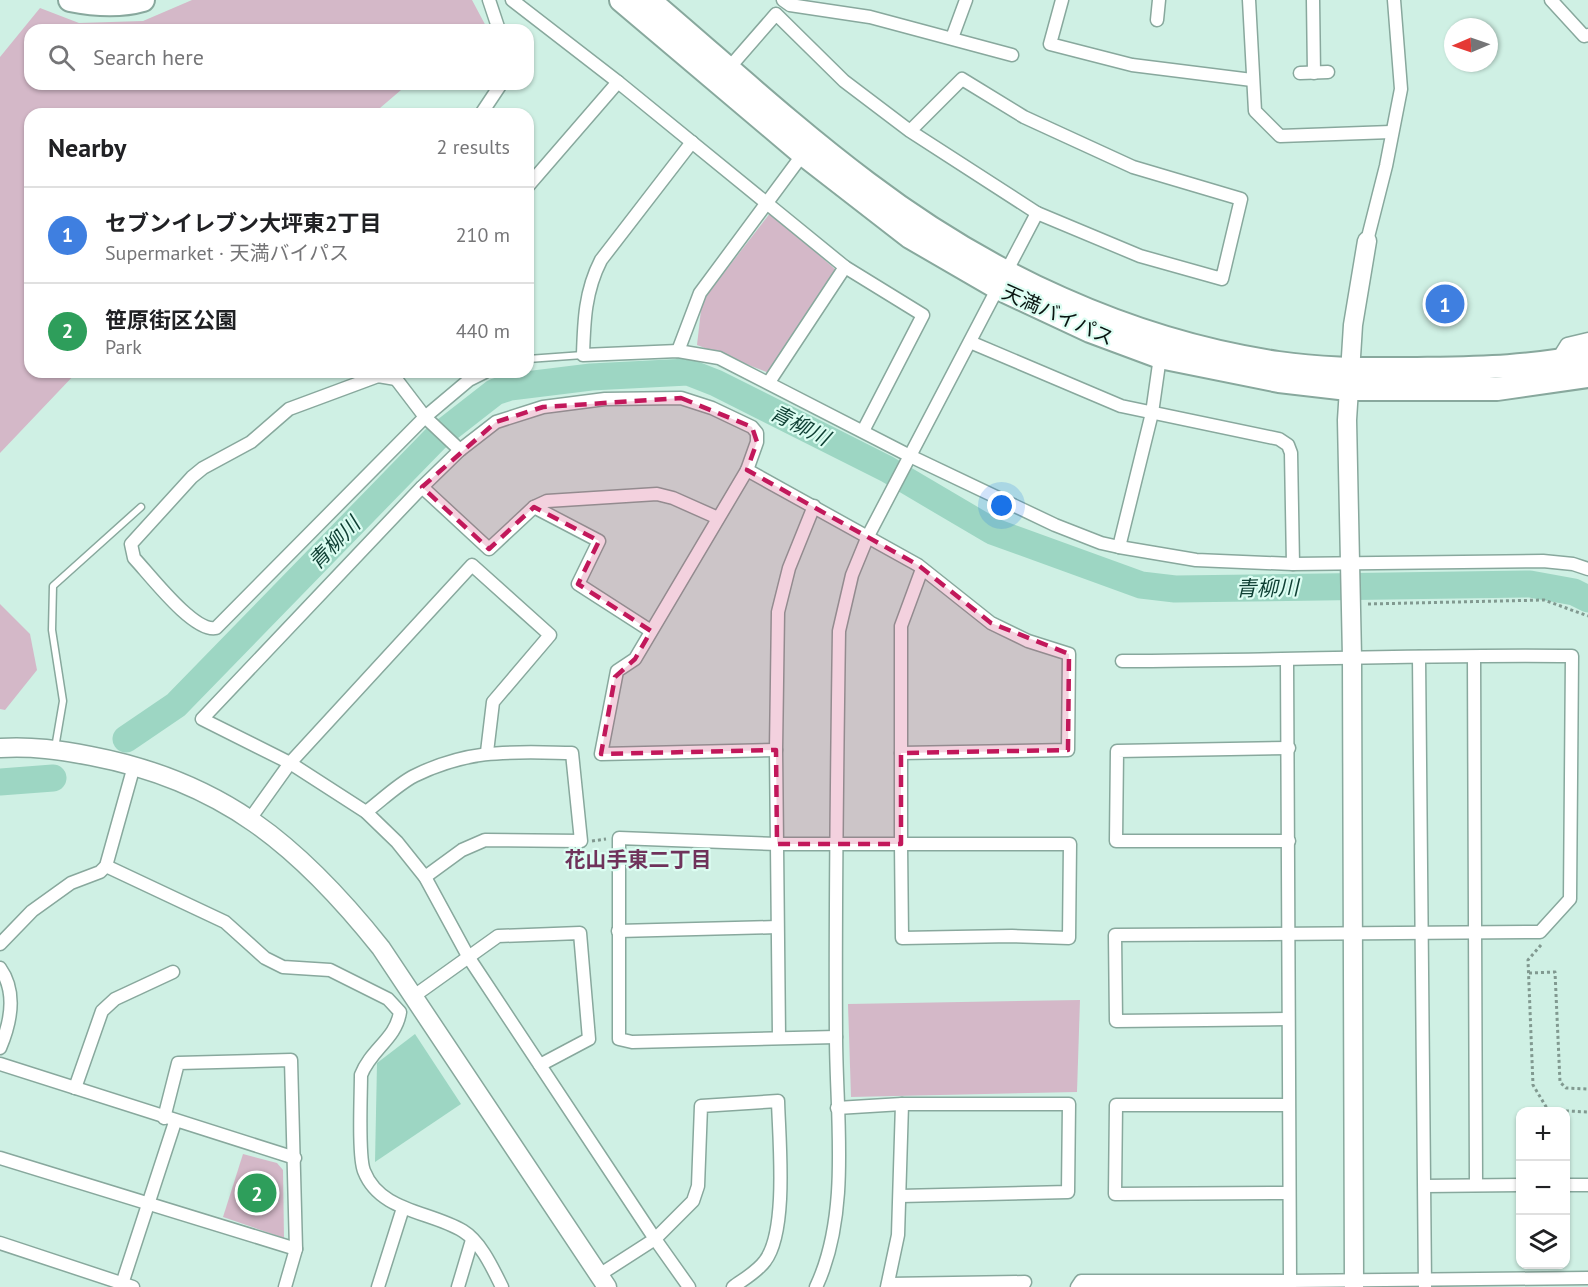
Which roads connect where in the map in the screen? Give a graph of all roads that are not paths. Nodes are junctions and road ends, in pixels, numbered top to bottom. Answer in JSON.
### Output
{"nodes":[{"id":1,"x":70,"y":0,"type":"edge"},
{"id":2,"x":143,"y":0,"type":"edge"},
{"id":3,"x":489,"y":0,"type":"edge"},
{"id":4,"x":512,"y":0,"type":"edge"},
{"id":5,"x":621,"y":0,"type":"edge"},
{"id":6,"x":649,"y":0,"type":"edge"},
{"id":7,"x":783,"y":0,"type":"edge"},
{"id":8,"x":966,"y":0,"type":"edge"},
{"id":9,"x":1062,"y":0,"type":"edge"},
{"id":10,"x":1159,"y":0,"type":"edge"},
{"id":11,"x":1249,"y":0,"type":"edge"},
{"id":12,"x":1313,"y":0,"type":"edge"},
{"id":13,"x":1394,"y":0,"type":"edge"},
{"id":14,"x":1551,"y":0,"type":"edge"},
{"id":15,"x":1157,"y":20,"type":"dead end"},
{"id":16,"x":497,"y":24,"type":"edge"},
{"id":17,"x":1588,"y":35,"type":"edge"},
{"id":18,"x":952,"y":38,"type":"junction"},
{"id":19,"x":1012,"y":55,"type":"dead end"},
{"id":20,"x":729,"y":68,"type":"junction"},
{"id":21,"x":1328,"y":72,"type":"dead end"},
{"id":22,"x":1300,"y":73,"type":"dead end"},
{"id":23,"x":1314,"y":73,"type":"junction"},
{"id":24,"x":1252,"y":80,"type":"junction"},
{"id":25,"x":618,"y":82,"type":"junction"},
{"id":26,"x":497,"y":90,"type":"edge"},
{"id":27,"x":485,"y":108,"type":"edge"},
{"id":28,"x":910,"y":131,"type":"junction"},
{"id":29,"x":1391,"y":132,"type":"junction"},
{"id":30,"x":692,"y":142,"type":"junction"},
{"id":31,"x":803,"y":154,"type":"junction"},
{"id":32,"x":534,"y":179,"type":"edge"},
{"id":33,"x":767,"y":204,"type":"junction"},
{"id":34,"x":1037,"y":213,"type":"junction"},
{"id":35,"x":1366,"y":242,"type":"joint"},
{"id":36,"x":845,"y":267,"type":"junction"},
{"id":37,"x":1002,"y":281,"type":"junction"},
{"id":38,"x":1588,"y":339,"type":"edge"},
{"id":39,"x":970,"y":342,"type":"junction"},
{"id":40,"x":678,"y":351,"type":"junction"},
{"id":41,"x":583,"y":355,"type":"junction"},
{"id":42,"x":1588,"y":355,"type":"edge"},
{"id":43,"x":1160,"y":357,"type":"junction"},
{"id":44,"x":534,"y":359,"type":"edge"},
{"id":45,"x":1561,"y":361,"type":"junction"},
{"id":46,"x":1588,"y":376,"type":"edge"},
{"id":47,"x":373,"y":378,"type":"edge"},
{"id":48,"x":397,"y":378,"type":"edge"},
{"id":49,"x":473,"y":378,"type":"edge"},
{"id":50,"x":1349,"y":379,"type":"junction"},
{"id":51,"x":769,"y":382,"type":"junction"},
{"id":52,"x":1152,"y":412,"type":"junction"},
{"id":53,"x":425,"y":417,"type":"junction"},
{"id":54,"x":862,"y":431,"type":"junction"},
{"id":55,"x":460,"y":450,"type":"junction"},
{"id":56,"x":910,"y":456,"type":"junction"},
{"id":57,"x":747,"y":470,"type":"junction"},
{"id":58,"x":422,"y":487,"type":"junction"},
{"id":59,"x":814,"y":506,"type":"junction"},
{"id":60,"x":141,"y":507,"type":"dead end"},
{"id":61,"x":534,"y":507,"type":"junction"},
{"id":62,"x":718,"y":518,"type":"junction"},
{"id":63,"x":868,"y":536,"type":"junction"},
{"id":64,"x":1119,"y":547,"type":"junction"},
{"id":65,"x":1293,"y":564,"type":"junction"},
{"id":66,"x":1587,"y":567,"type":"edge"},
{"id":67,"x":1348,"y":568,"type":"junction"},
{"id":68,"x":922,"y":569,"type":"junction"},
{"id":69,"x":651,"y":631,"type":"junction"},
{"id":70,"x":1352,"y":657,"type":"junction"},
{"id":71,"x":1419,"y":657,"type":"junction"},
{"id":72,"x":1474,"y":657,"type":"junction"},
{"id":73,"x":1122,"y":661,"type":"dead end"},
{"id":74,"x":1287,"y":661,"type":"junction"},
{"id":75,"x":0,"y":748,"type":"edge"},
{"id":76,"x":55,"y":748,"type":"junction"},
{"id":77,"x":1289,"y":748,"type":"junction"},
{"id":78,"x":776,"y":750,"type":"junction"},
{"id":79,"x":488,"y":752,"type":"junction"},
{"id":80,"x":901,"y":753,"type":"junction"},
{"id":81,"x":290,"y":764,"type":"junction"},
{"id":82,"x":134,"y":766,"type":"junction"},
{"id":83,"x":366,"y":812,"type":"junction"},
{"id":84,"x":250,"y":819,"type":"junction"},
{"id":85,"x":1289,"y":841,"type":"junction"},
{"id":86,"x":837,"y":842,"type":"junction"},
{"id":87,"x":777,"y":844,"type":"junction"},
{"id":88,"x":902,"y":844,"type":"junction"},
{"id":89,"x":106,"y":866,"type":"junction"},
{"id":90,"x":425,"y":877,"type":"junction"},
{"id":91,"x":777,"y":927,"type":"junction"},
{"id":92,"x":618,"y":931,"type":"junction"},
{"id":93,"x":1475,"y":931,"type":"junction"},
{"id":94,"x":1423,"y":932,"type":"junction"},
{"id":95,"x":1289,"y":933,"type":"junction"},
{"id":96,"x":1352,"y":935,"type":"junction"},
{"id":97,"x":0,"y":944,"type":"edge"},
{"id":98,"x":469,"y":958,"type":"junction"},
{"id":99,"x":0,"y":968,"type":"edge"},
{"id":100,"x":173,"y":972,"type":"dead end"},
{"id":101,"x":414,"y":996,"type":"junction"},
{"id":102,"x":1287,"y":1019,"type":"junction"},
{"id":103,"x":778,"y":1037,"type":"junction"},
{"id":104,"x":836,"y":1037,"type":"junction"},
{"id":105,"x":0,"y":1048,"type":"edge"},
{"id":106,"x":0,"y":1064,"type":"edge"},
{"id":107,"x":540,"y":1065,"type":"junction"},
{"id":108,"x":75,"y":1088,"type":"junction"},
{"id":109,"x":902,"y":1104,"type":"junction"},
{"id":110,"x":1288,"y":1105,"type":"junction"},
{"id":111,"x":837,"y":1108,"type":"junction"},
{"id":112,"x":169,"y":1120,"type":"junction"},
{"id":113,"x":0,"y":1158,"type":"edge"},
{"id":114,"x":295,"y":1158,"type":"junction"},
{"id":115,"x":1476,"y":1185,"type":"junction"},
{"id":116,"x":1516,"y":1185,"type":"edge"},
{"id":117,"x":1570,"y":1185,"type":"edge"},
{"id":118,"x":1588,"y":1185,"type":"edge"},
{"id":119,"x":1425,"y":1186,"type":"junction"},
{"id":120,"x":1288,"y":1193,"type":"junction"},
{"id":121,"x":900,"y":1196,"type":"junction"},
{"id":122,"x":149,"y":1203,"type":"junction"},
{"id":123,"x":403,"y":1208,"type":"junction"},
{"id":124,"x":655,"y":1239,"type":"junction"},
{"id":125,"x":472,"y":1240,"type":"junction"},
{"id":126,"x":0,"y":1243,"type":"edge"},
{"id":127,"x":296,"y":1249,"type":"junction"},
{"id":128,"x":1588,"y":1278,"type":"edge"},
{"id":129,"x":603,"y":1281,"type":"edge"},
{"id":130,"x":1354,"y":1283,"type":"edge"},
{"id":131,"x":1425,"y":1283,"type":"edge"},
{"id":132,"x":1290,"y":1284,"type":"edge"},
{"id":133,"x":887,"y":1285,"type":"edge"},
{"id":134,"x":125,"y":1286,"type":"edge"},
{"id":135,"x":285,"y":1287,"type":"edge"},
{"id":136,"x":378,"y":1287,"type":"edge"},
{"id":137,"x":458,"y":1287,"type":"edge"},
{"id":138,"x":502,"y":1287,"type":"edge"},
{"id":139,"x":689,"y":1287,"type":"edge"},
{"id":140,"x":733,"y":1287,"type":"edge"},
{"id":141,"x":816,"y":1287,"type":"edge"},
{"id":142,"x":1022,"y":1287,"type":"edge"},
{"id":143,"x":1077,"y":1287,"type":"edge"}],
"edges":[{"from":1,"to":2,"type":"highway"},
{"from":3,"to":16,"type":"street"},
{"from":4,"to":25,"type":"street"},
{"from":5,"to":31,"type":"highway","name":"天満バイパス"},
{"from":6,"to":20,"type":"highway","name":"天満バイパス"},
{"from":7,"to":18,"type":"street"},
{"from":8,"to":18,"type":"street"},
{"from":9,"to":24,"type":"street"},
{"from":10,"to":15,"type":"street"},
{"from":11,"to":24,"type":"street"},
{"from":12,"to":23,"type":"street"},
{"from":13,"to":29,"type":"street"},
{"from":14,"to":17,"type":"street"},
{"from":18,"to":19,"type":"street"},
{"from":20,"to":28,"type":"street"},
{"from":20,"to":37,"type":"highway","name":"天満バイパス"},
{"from":21,"to":23,"type":"street"},
{"from":22,"to":23,"type":"street"},
{"from":24,"to":29,"type":"street"},
{"from":25,"to":30,"type":"street"},
{"from":25,"to":32,"type":"street"},
{"from":26,"to":27,"type":"street"},
{"from":28,"to":34,"type":"street"},
{"from":28,"to":34,"type":"street"},
{"from":29,"to":35,"type":"street"},
{"from":30,"to":33,"type":"street"},
{"from":30,"to":41,"type":"street"},
{"from":31,"to":33,"type":"street"},
{"from":31,"to":37,"type":"highway","name":"天満バイパス"},
{"from":33,"to":36,"type":"street"},
{"from":33,"to":40,"type":"street"},
{"from":34,"to":37,"type":"street"},
{"from":35,"to":50,"type":"street"},
{"from":36,"to":51,"type":"street"},
{"from":36,"to":54,"type":"street"},
{"from":37,"to":39,"type":"street"},
{"from":37,"to":43,"type":"highway","name":"天満バイパス"},
{"from":37,"to":50,"type":"highway","name":"天満バイパス"},
{"from":38,"to":45,"type":"street"},
{"from":39,"to":52,"type":"street"},
{"from":39,"to":56,"type":"street"},
{"from":40,"to":41,"type":"street"},
{"from":40,"to":51,"type":"street"},
{"from":41,"to":44,"type":"lane"},
{"from":42,"to":45,"type":"highway","name":"天満バイパス"},
{"from":43,"to":50,"type":"highway","name":"天満バイパス"},
{"from":43,"to":52,"type":"street"},
{"from":45,"to":50,"type":"highway","name":"天満バイパス"},
{"from":46,"to":50,"type":"highway","name":"天満バイパス"},
{"from":47,"to":53,"type":"street"},
{"from":48,"to":53,"type":"street"},
{"from":49,"to":53,"type":"street"},
{"from":50,"to":67,"type":"street"},
{"from":51,"to":54,"type":"street"},
{"from":52,"to":64,"type":"street"},
{"from":52,"to":65,"type":"street"},
{"from":53,"to":55,"type":"street"},
{"from":54,"to":56,"type":"street"},
{"from":55,"to":57,"type":"street"},
{"from":55,"to":58,"type":"street"},
{"from":56,"to":63,"type":"street"},
{"from":56,"to":64,"type":"street"},
{"from":57,"to":59,"type":"street"},
{"from":57,"to":62,"type":"street"},
{"from":58,"to":61,"type":"street"},
{"from":58,"to":81,"type":"street"},
{"from":59,"to":63,"type":"street"},
{"from":59,"to":78,"type":"street"},
{"from":60,"to":76,"type":"lane"},
{"from":61,"to":62,"type":"street"},
{"from":61,"to":69,"type":"street"},
{"from":62,"to":69,"type":"street"},
{"from":63,"to":68,"type":"street"},
{"from":63,"to":86,"type":"street"},
{"from":64,"to":65,"type":"street"},
{"from":65,"to":67,"type":"street"},
{"from":66,"to":67,"type":"street"},
{"from":67,"to":70,"type":"street"},
{"from":68,"to":80,"type":"street"},
{"from":68,"to":80,"type":"street"},
{"from":69,"to":78,"type":"street"},
{"from":70,"to":71,"type":"street"},
{"from":70,"to":74,"type":"street"},
{"from":70,"to":96,"type":"street"},
{"from":71,"to":72,"type":"street"},
{"from":71,"to":94,"type":"street"},
{"from":72,"to":93,"type":"street"},
{"from":72,"to":93,"type":"street"},
{"from":73,"to":74,"type":"street"},
{"from":74,"to":77,"type":"street"},
{"from":75,"to":76,"type":"street"},
{"from":76,"to":82,"type":"street"},
{"from":77,"to":85,"type":"street"},
{"from":77,"to":85,"type":"street"},
{"from":78,"to":87,"type":"street"},
{"from":79,"to":81,"type":"street"},
{"from":79,"to":83,"type":"street"},
{"from":79,"to":90,"type":"street"},
{"from":80,"to":88,"type":"street"},
{"from":81,"to":83,"type":"street"},
{"from":81,"to":84,"type":"street"},
{"from":82,"to":84,"type":"street"},
{"from":82,"to":89,"type":"street"},
{"from":83,"to":90,"type":"street"},
{"from":84,"to":101,"type":"street"},
{"from":85,"to":95,"type":"street"},
{"from":86,"to":87,"type":"street"},
{"from":86,"to":88,"type":"street"},
{"from":86,"to":104,"type":"street"},
{"from":87,"to":91,"type":"street"},
{"from":87,"to":92,"type":"street"},
{"from":88,"to":88,"type":"street"},
{"from":89,"to":97,"type":"street"},
{"from":89,"to":123,"type":"street"},
{"from":90,"to":98,"type":"street"},
{"from":91,"to":92,"type":"street"},
{"from":91,"to":103,"type":"street"},
{"from":92,"to":103,"type":"street"},
{"from":93,"to":94,"type":"street"},
{"from":93,"to":115,"type":"street"},
{"from":94,"to":96,"type":"street"},
{"from":94,"to":119,"type":"street"},
{"from":95,"to":96,"type":"street"},
{"from":95,"to":102,"type":"street"},
{"from":95,"to":102,"type":"street"},
{"from":96,"to":130,"type":"street"},
{"from":98,"to":101,"type":"street"},
{"from":98,"to":107,"type":"street"},
{"from":98,"to":107,"type":"street"},
{"from":99,"to":105,"type":"street"},
{"from":100,"to":108,"type":"street"},
{"from":101,"to":129,"type":"street"},
{"from":102,"to":110,"type":"street"},
{"from":103,"to":104,"type":"street"},
{"from":104,"to":111,"type":"street"},
{"from":106,"to":108,"type":"street"},
{"from":107,"to":124,"type":"street"},
{"from":108,"to":112,"type":"street"},
{"from":109,"to":111,"type":"street"},
{"from":109,"to":121,"type":"street"},
{"from":109,"to":121,"type":"street"},
{"from":110,"to":120,"type":"street"},
{"from":110,"to":120,"type":"street"},
{"from":111,"to":141,"type":"street"},
{"from":112,"to":114,"type":"street"},
{"from":112,"to":114,"type":"street"},
{"from":112,"to":122,"type":"street"},
{"from":113,"to":122,"type":"street"},
{"from":114,"to":127,"type":"street"},
{"from":115,"to":116,"type":"street"},
{"from":115,"to":119,"type":"street"},
{"from":117,"to":118,"type":"street"},
{"from":119,"to":131,"type":"street"},
{"from":120,"to":132,"type":"street"},
{"from":121,"to":133,"type":"street"},
{"from":122,"to":127,"type":"street"},
{"from":122,"to":134,"type":"street"},
{"from":123,"to":125,"type":"street"},
{"from":123,"to":136,"type":"street"},
{"from":124,"to":129,"type":"street"},
{"from":124,"to":139,"type":"street"},
{"from":124,"to":140,"type":"street"},
{"from":125,"to":137,"type":"street"},
{"from":125,"to":138,"type":"street"},
{"from":126,"to":134,"type":"street"},
{"from":127,"to":135,"type":"street"},
{"from":128,"to":131,"type":"street"},
{"from":130,"to":131,"type":"street"},
{"from":130,"to":132,"type":"street"},
{"from":132,"to":143,"type":"street"},
{"from":133,"to":142,"type":"street"}]}
